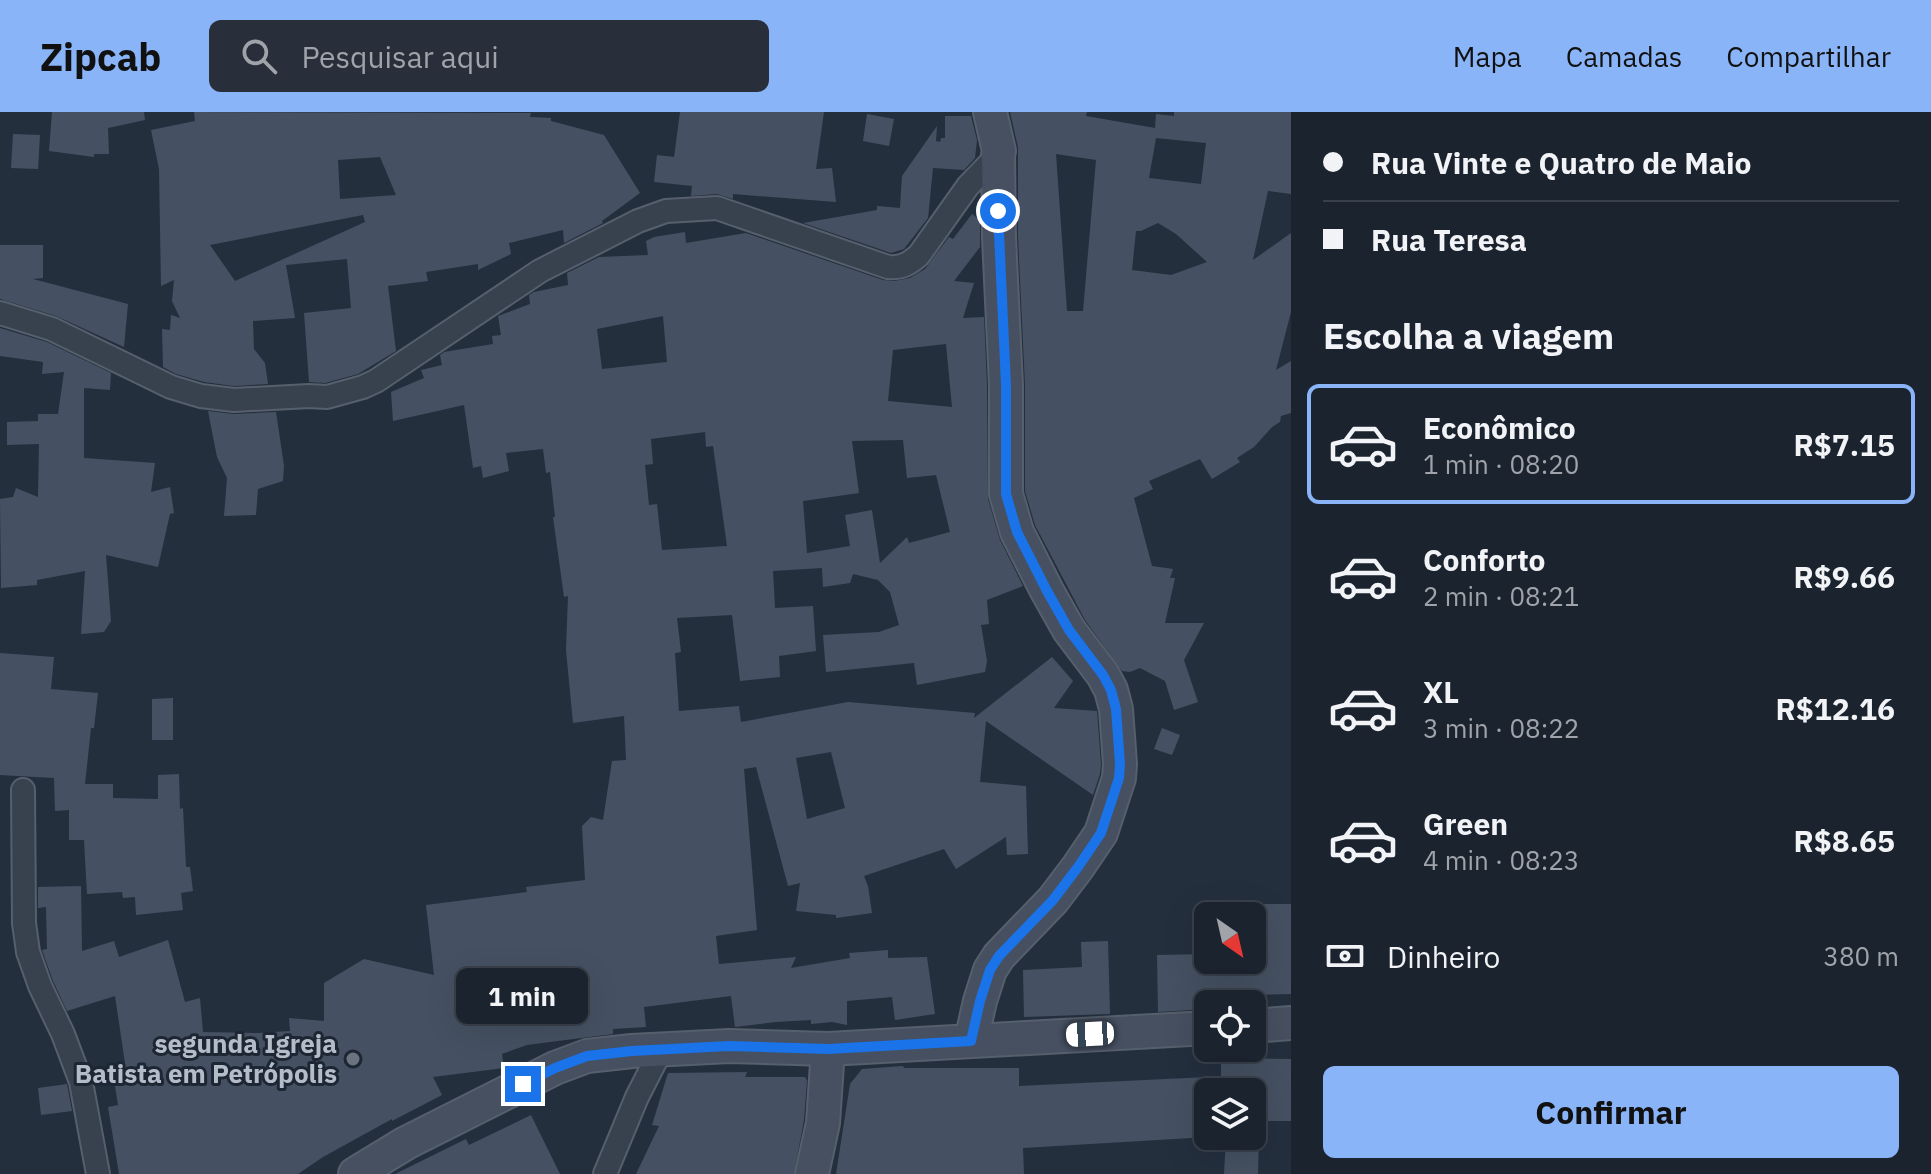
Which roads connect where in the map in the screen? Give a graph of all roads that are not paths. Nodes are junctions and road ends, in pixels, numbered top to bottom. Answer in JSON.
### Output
{"nodes":[{"id":1,"x":990,"y":112,"type":"edge"},
{"id":2,"x":998,"y":155,"type":"junction"},
{"id":3,"x":0,"y":313,"type":"edge"},
{"id":4,"x":23,"y":790,"type":"dead end"},
{"id":5,"x":1291,"y":1023,"type":"edge"},
{"id":6,"x":1266,"y":1025,"type":"edge"},
{"id":7,"x":1194,"y":1029,"type":"edge"},
{"id":8,"x":971,"y":1041,"type":"junction"},
{"id":9,"x":828,"y":1049,"type":"junction"},
{"id":10,"x":661,"y":1050,"type":"junction"},
{"id":11,"x":98,"y":1174,"type":"edge"},
{"id":12,"x":355,"y":1174,"type":"edge"},
{"id":13,"x":605,"y":1174,"type":"edge"},
{"id":14,"x":812,"y":1174,"type":"edge"}],
"edges":[{"from":1,"to":2,"type":"main road"},
{"from":2,"to":3,"type":"street"},
{"from":2,"to":8,"type":"main road"},
{"from":4,"to":11,"type":"street"},
{"from":5,"to":6,"type":"main road"},
{"from":7,"to":8,"type":"main road"},
{"from":8,"to":9,"type":"main road"},
{"from":9,"to":10,"type":"main road"},
{"from":9,"to":14,"type":"main road"},
{"from":10,"to":12,"type":"main road"},
{"from":10,"to":13,"type":"street"}]}
